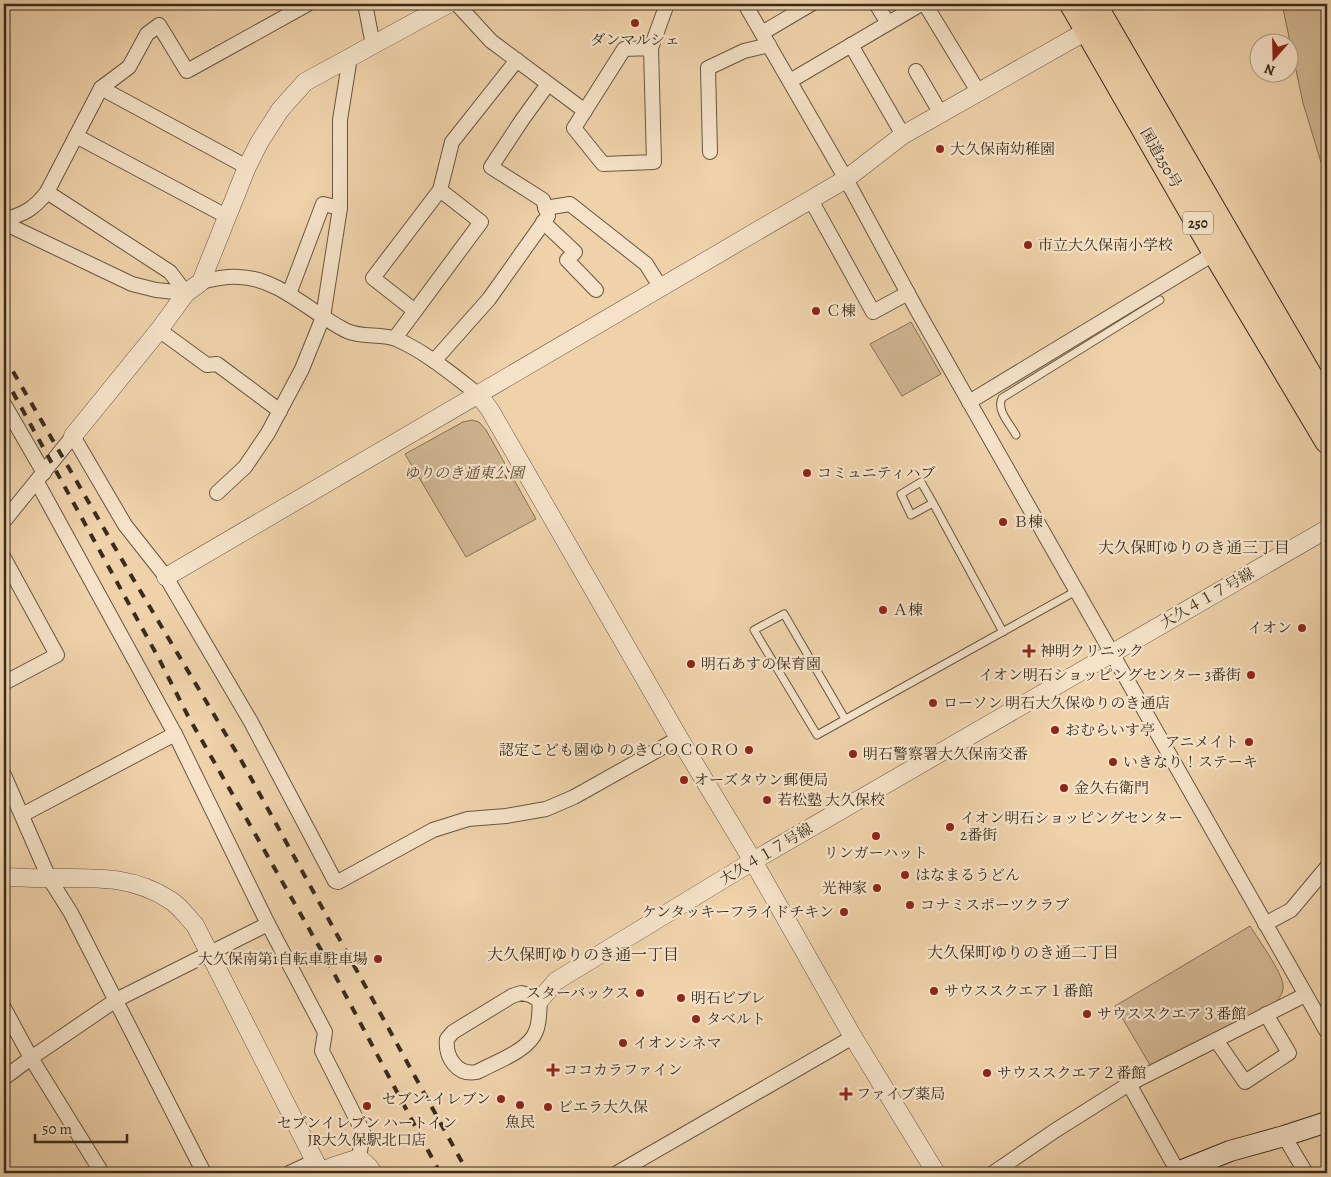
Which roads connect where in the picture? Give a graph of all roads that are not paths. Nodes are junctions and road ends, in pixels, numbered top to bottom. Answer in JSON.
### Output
{"nodes":[{"id":1,"x":308,"y":4,"type":"edge"},
{"id":2,"x":365,"y":4,"type":"edge"},
{"id":3,"x":448,"y":4,"type":"edge"},
{"id":4,"x":457,"y":4,"type":"edge"},
{"id":5,"x":667,"y":4,"type":"edge"},
{"id":6,"x":745,"y":4,"type":"edge"},
{"id":7,"x":811,"y":4,"type":"edge"},
{"id":8,"x":876,"y":4,"type":"edge"},
{"id":9,"x":921,"y":4,"type":"edge"},
{"id":10,"x":925,"y":4,"type":"edge"},
{"id":11,"x":1072,"y":4,"type":"edge"},
{"id":12,"x":1095,"y":18,"type":"edge"},
{"id":13,"x":888,"y":23,"type":"junction"},
{"id":14,"x":765,"y":39,"type":"junction"},
{"id":15,"x":373,"y":45,"type":"junction"},
{"id":16,"x":851,"y":45,"type":"junction"},
{"id":17,"x":651,"y":48,"type":"junction"},
{"id":18,"x":350,"y":57,"type":"junction"},
{"id":19,"x":517,"y":60,"type":"junction"},
{"id":20,"x":916,"y":71,"type":"dead end"},
{"id":21,"x":790,"y":81,"type":"junction"},
{"id":22,"x":548,"y":84,"type":"junction"},
{"id":23,"x":101,"y":88,"type":"junction"},
{"id":24,"x":979,"y":93,"type":"junction"},
{"id":25,"x":585,"y":111,"type":"junction"},
{"id":26,"x":941,"y":114,"type":"junction"},
{"id":27,"x":903,"y":135,"type":"junction"},
{"id":28,"x":76,"y":136,"type":"junction"},
{"id":29,"x":710,"y":152,"type":"dead end"},
{"id":30,"x":248,"y":167,"type":"junction"},
{"id":31,"x":846,"y":180,"type":"junction"},
{"id":32,"x":440,"y":190,"type":"junction"},
{"id":33,"x":47,"y":192,"type":"junction"},
{"id":34,"x":811,"y":200,"type":"junction"},
{"id":35,"x":340,"y":208,"type":"junction"},
{"id":36,"x":544,"y":215,"type":"junction"},
{"id":37,"x":228,"y":217,"type":"junction"},
{"id":38,"x":4,"y":222,"type":"edge"},
{"id":39,"x":1215,"y":252,"type":"junction"},
{"id":40,"x":201,"y":282,"type":"junction"},
{"id":41,"x":661,"y":288,"type":"junction"},
{"id":42,"x":596,"y":290,"type":"dead end"},
{"id":43,"x":186,"y":293,"type":"junction"},
{"id":44,"x":908,"y":293,"type":"junction"},
{"id":45,"x":289,"y":294,"type":"junction"},
{"id":46,"x":1160,"y":300,"type":"dead end"},
{"id":47,"x":415,"y":311,"type":"junction"},
{"id":48,"x":323,"y":318,"type":"junction"},
{"id":49,"x":159,"y":330,"type":"junction"},
{"id":50,"x":395,"y":338,"type":"junction"},
{"id":51,"x":434,"y":361,"type":"junction"},
{"id":52,"x":479,"y":395,"type":"junction"},
{"id":53,"x":969,"y":402,"type":"junction"},
{"id":54,"x":4,"y":404,"type":"edge"},
{"id":55,"x":1327,"y":405,"type":"edge"},
{"id":56,"x":280,"y":411,"type":"junction"},
{"id":57,"x":1016,"y":434,"type":"dead end"},
{"id":58,"x":73,"y":436,"type":"junction"},
{"id":59,"x":1327,"y":441,"type":"edge"},
{"id":60,"x":40,"y":477,"type":"junction"},
{"id":61,"x":217,"y":493,"type":"dead end"},
{"id":62,"x":933,"y":503,"type":"junction"},
{"id":63,"x":4,"y":521,"type":"edge"},
{"id":64,"x":1327,"y":529,"type":"edge"},
{"id":65,"x":4,"y":558,"type":"edge"},
{"id":66,"x":166,"y":577,"type":"junction"},
{"id":67,"x":1076,"y":591,"type":"junction"},
{"id":68,"x":1003,"y":632,"type":"junction"},
{"id":69,"x":1111,"y":654,"type":"junction"},
{"id":70,"x":4,"y":683,"type":"edge"},
{"id":71,"x":845,"y":719,"type":"junction"},
{"id":72,"x":175,"y":734,"type":"junction"},
{"id":73,"x":679,"y":738,"type":"junction"},
{"id":74,"x":4,"y":775,"type":"edge"},
{"id":75,"x":22,"y":815,"type":"junction"},
{"id":76,"x":752,"y":861,"type":"junction"},
{"id":77,"x":1327,"y":867,"type":"edge"},
{"id":78,"x":4,"y":877,"type":"edge"},
{"id":79,"x":49,"y":878,"type":"junction"},
{"id":80,"x":268,"y":924,"type":"junction"},
{"id":81,"x":1265,"y":924,"type":"junction"},
{"id":82,"x":210,"y":952,"type":"junction"},
{"id":83,"x":1305,"y":994,"type":"junction"},
{"id":84,"x":116,"y":1000,"type":"junction"},
{"id":85,"x":540,"y":1000,"type":"junction"},
{"id":86,"x":4,"y":1008,"type":"edge"},
{"id":87,"x":1266,"y":1014,"type":"junction"},
{"id":88,"x":1322,"y":1017,"type":"edge"},
{"id":89,"x":1327,"y":1032,"type":"edge"},
{"id":90,"x":853,"y":1037,"type":"junction"},
{"id":91,"x":1216,"y":1040,"type":"junction"},
{"id":92,"x":31,"y":1058,"type":"junction"},
{"id":93,"x":4,"y":1078,"type":"edge"},
{"id":94,"x":1129,"y":1084,"type":"junction"},
{"id":95,"x":1327,"y":1122,"type":"edge"},
{"id":96,"x":1284,"y":1136,"type":"junction"},
{"id":97,"x":358,"y":1158,"type":"junction"},
{"id":98,"x":319,"y":1169,"type":"edge"},
{"id":99,"x":1176,"y":1172,"type":"edge"},
{"id":100,"x":102,"y":1173,"type":"edge"},
{"id":101,"x":204,"y":1173,"type":"edge"},
{"id":102,"x":289,"y":1173,"type":"edge"},
{"id":103,"x":373,"y":1173,"type":"edge"},
{"id":104,"x":617,"y":1173,"type":"edge"},
{"id":105,"x":936,"y":1173,"type":"edge"},
{"id":106,"x":993,"y":1173,"type":"edge"},
{"id":107,"x":1306,"y":1173,"type":"edge"}],
"edges":[{"from":1,"to":23,"type":"street"},
{"from":2,"to":15,"type":"street"},
{"from":3,"to":15,"type":"street"},
{"from":4,"to":19,"type":"street"},
{"from":5,"to":17,"type":"street"},
{"from":6,"to":14,"type":"street"},
{"from":7,"to":14,"type":"street"},
{"from":8,"to":13,"type":"street"},
{"from":9,"to":13,"type":"street"},
{"from":10,"to":24,"type":"street"},
{"from":11,"to":12,"type":"highway","name":"国道250号","number":"250"},
{"from":12,"to":24,"type":"street"},
{"from":12,"to":39,"type":"highway","name":"国道250号","number":"250"},
{"from":12,"to":55,"type":"highway","name":"国道250号","number":"250"},
{"from":13,"to":16,"type":"street"},
{"from":14,"to":21,"type":"street"},
{"from":14,"to":29,"type":"street"},
{"from":15,"to":18,"type":"street"},
{"from":16,"to":21,"type":"street"},
{"from":16,"to":27,"type":"street"},
{"from":17,"to":25,"type":"street"},
{"from":17,"to":25,"type":"street"},
{"from":18,"to":30,"type":"street"},
{"from":18,"to":35,"type":"street"},
{"from":19,"to":22,"type":"street"},
{"from":19,"to":32,"type":"street"},
{"from":20,"to":26,"type":"street"},
{"from":21,"to":31,"type":"street"},
{"from":22,"to":25,"type":"street"},
{"from":22,"to":36,"type":"street"},
{"from":23,"to":28,"type":"street"},
{"from":23,"to":30,"type":"street"},
{"from":24,"to":26,"type":"street"},
{"from":26,"to":27,"type":"street"},
{"from":27,"to":31,"type":"street"},
{"from":28,"to":33,"type":"street"},
{"from":28,"to":37,"type":"street"},
{"from":30,"to":37,"type":"street"},
{"from":31,"to":34,"type":"street"},
{"from":31,"to":44,"type":"street"},
{"from":32,"to":47,"type":"street"},
{"from":32,"to":47,"type":"street"},
{"from":33,"to":38,"type":"street"},
{"from":33,"to":43,"type":"street"},
{"from":34,"to":41,"type":"street"},
{"from":34,"to":44,"type":"street"},
{"from":35,"to":45,"type":"street"},
{"from":35,"to":48,"type":"street"},
{"from":36,"to":41,"type":"street"},
{"from":36,"to":42,"type":"street"},
{"from":36,"to":51,"type":"street"},
{"from":37,"to":40,"type":"street"},
{"from":38,"to":43,"type":"street"},
{"from":39,"to":53,"type":"street"},
{"from":39,"to":59,"type":"highway","name":"国道250号","number":"250"},
{"from":40,"to":43,"type":"street"},
{"from":40,"to":45,"type":"street"},
{"from":41,"to":52,"type":"street"},
{"from":43,"to":49,"type":"street"},
{"from":44,"to":53,"type":"street"},
{"from":45,"to":48,"type":"street"},
{"from":46,"to":57,"type":"lane"},
{"from":47,"to":50,"type":"street"},
{"from":48,"to":50,"type":"street"},
{"from":48,"to":56,"type":"street"},
{"from":49,"to":56,"type":"street"},
{"from":49,"to":58,"type":"street"},
{"from":50,"to":51,"type":"street"},
{"from":51,"to":52,"type":"street"},
{"from":52,"to":66,"type":"street"},
{"from":52,"to":73,"type":"street"},
{"from":53,"to":67,"type":"street"},
{"from":54,"to":60,"type":"street"},
{"from":56,"to":61,"type":"street"},
{"from":58,"to":60,"type":"street"},
{"from":58,"to":66,"type":"street"},
{"from":60,"to":63,"type":"street"},
{"from":60,"to":72,"type":"street"},
{"from":62,"to":62,"type":"lane"},
{"from":62,"to":68,"type":"lane"},
{"from":64,"to":69,"type":"street","name":"大久４１７号線"},
{"from":65,"to":70,"type":"street"},
{"from":66,"to":73,"type":"street"},
{"from":67,"to":68,"type":"lane"},
{"from":67,"to":69,"type":"street"},
{"from":68,"to":71,"type":"lane"},
{"from":69,"to":76,"type":"street","name":"大久４１７号線"},
{"from":69,"to":81,"type":"street"},
{"from":71,"to":71,"type":"lane"},
{"from":72,"to":75,"type":"street"},
{"from":72,"to":80,"type":"street"},
{"from":73,"to":76,"type":"street"},
{"from":74,"to":75,"type":"street"},
{"from":75,"to":79,"type":"street"},
{"from":76,"to":85,"type":"street","name":"大久４１７号線"},
{"from":76,"to":90,"type":"street"},
{"from":77,"to":81,"type":"street"},
{"from":78,"to":79,"type":"street"},
{"from":79,"to":82,"type":"street"},
{"from":79,"to":84,"type":"street"},
{"from":80,"to":82,"type":"street"},
{"from":80,"to":97,"type":"street"},
{"from":81,"to":83,"type":"street"},
{"from":82,"to":84,"type":"street"},
{"from":82,"to":98,"type":"street"},
{"from":83,"to":87,"type":"street"},
{"from":83,"to":88,"type":"street"},
{"from":84,"to":92,"type":"street"},
{"from":84,"to":101,"type":"street"},
{"from":85,"to":85,"type":"street"},
{"from":86,"to":92,"type":"street"},
{"from":87,"to":91,"type":"street"},
{"from":87,"to":91,"type":"street"},
{"from":88,"to":89,"type":"street"},
{"from":90,"to":104,"type":"street"},
{"from":90,"to":105,"type":"street"},
{"from":91,"to":94,"type":"street"},
{"from":92,"to":93,"type":"street"},
{"from":92,"to":100,"type":"street"},
{"from":94,"to":99,"type":"street"},
{"from":94,"to":106,"type":"street"},
{"from":95,"to":96,"type":"main road"},
{"from":96,"to":99,"type":"main road"},
{"from":96,"to":107,"type":"street"},
{"from":97,"to":98,"type":"street"},
{"from":97,"to":103,"type":"street"},
{"from":98,"to":102,"type":"street"}]}
